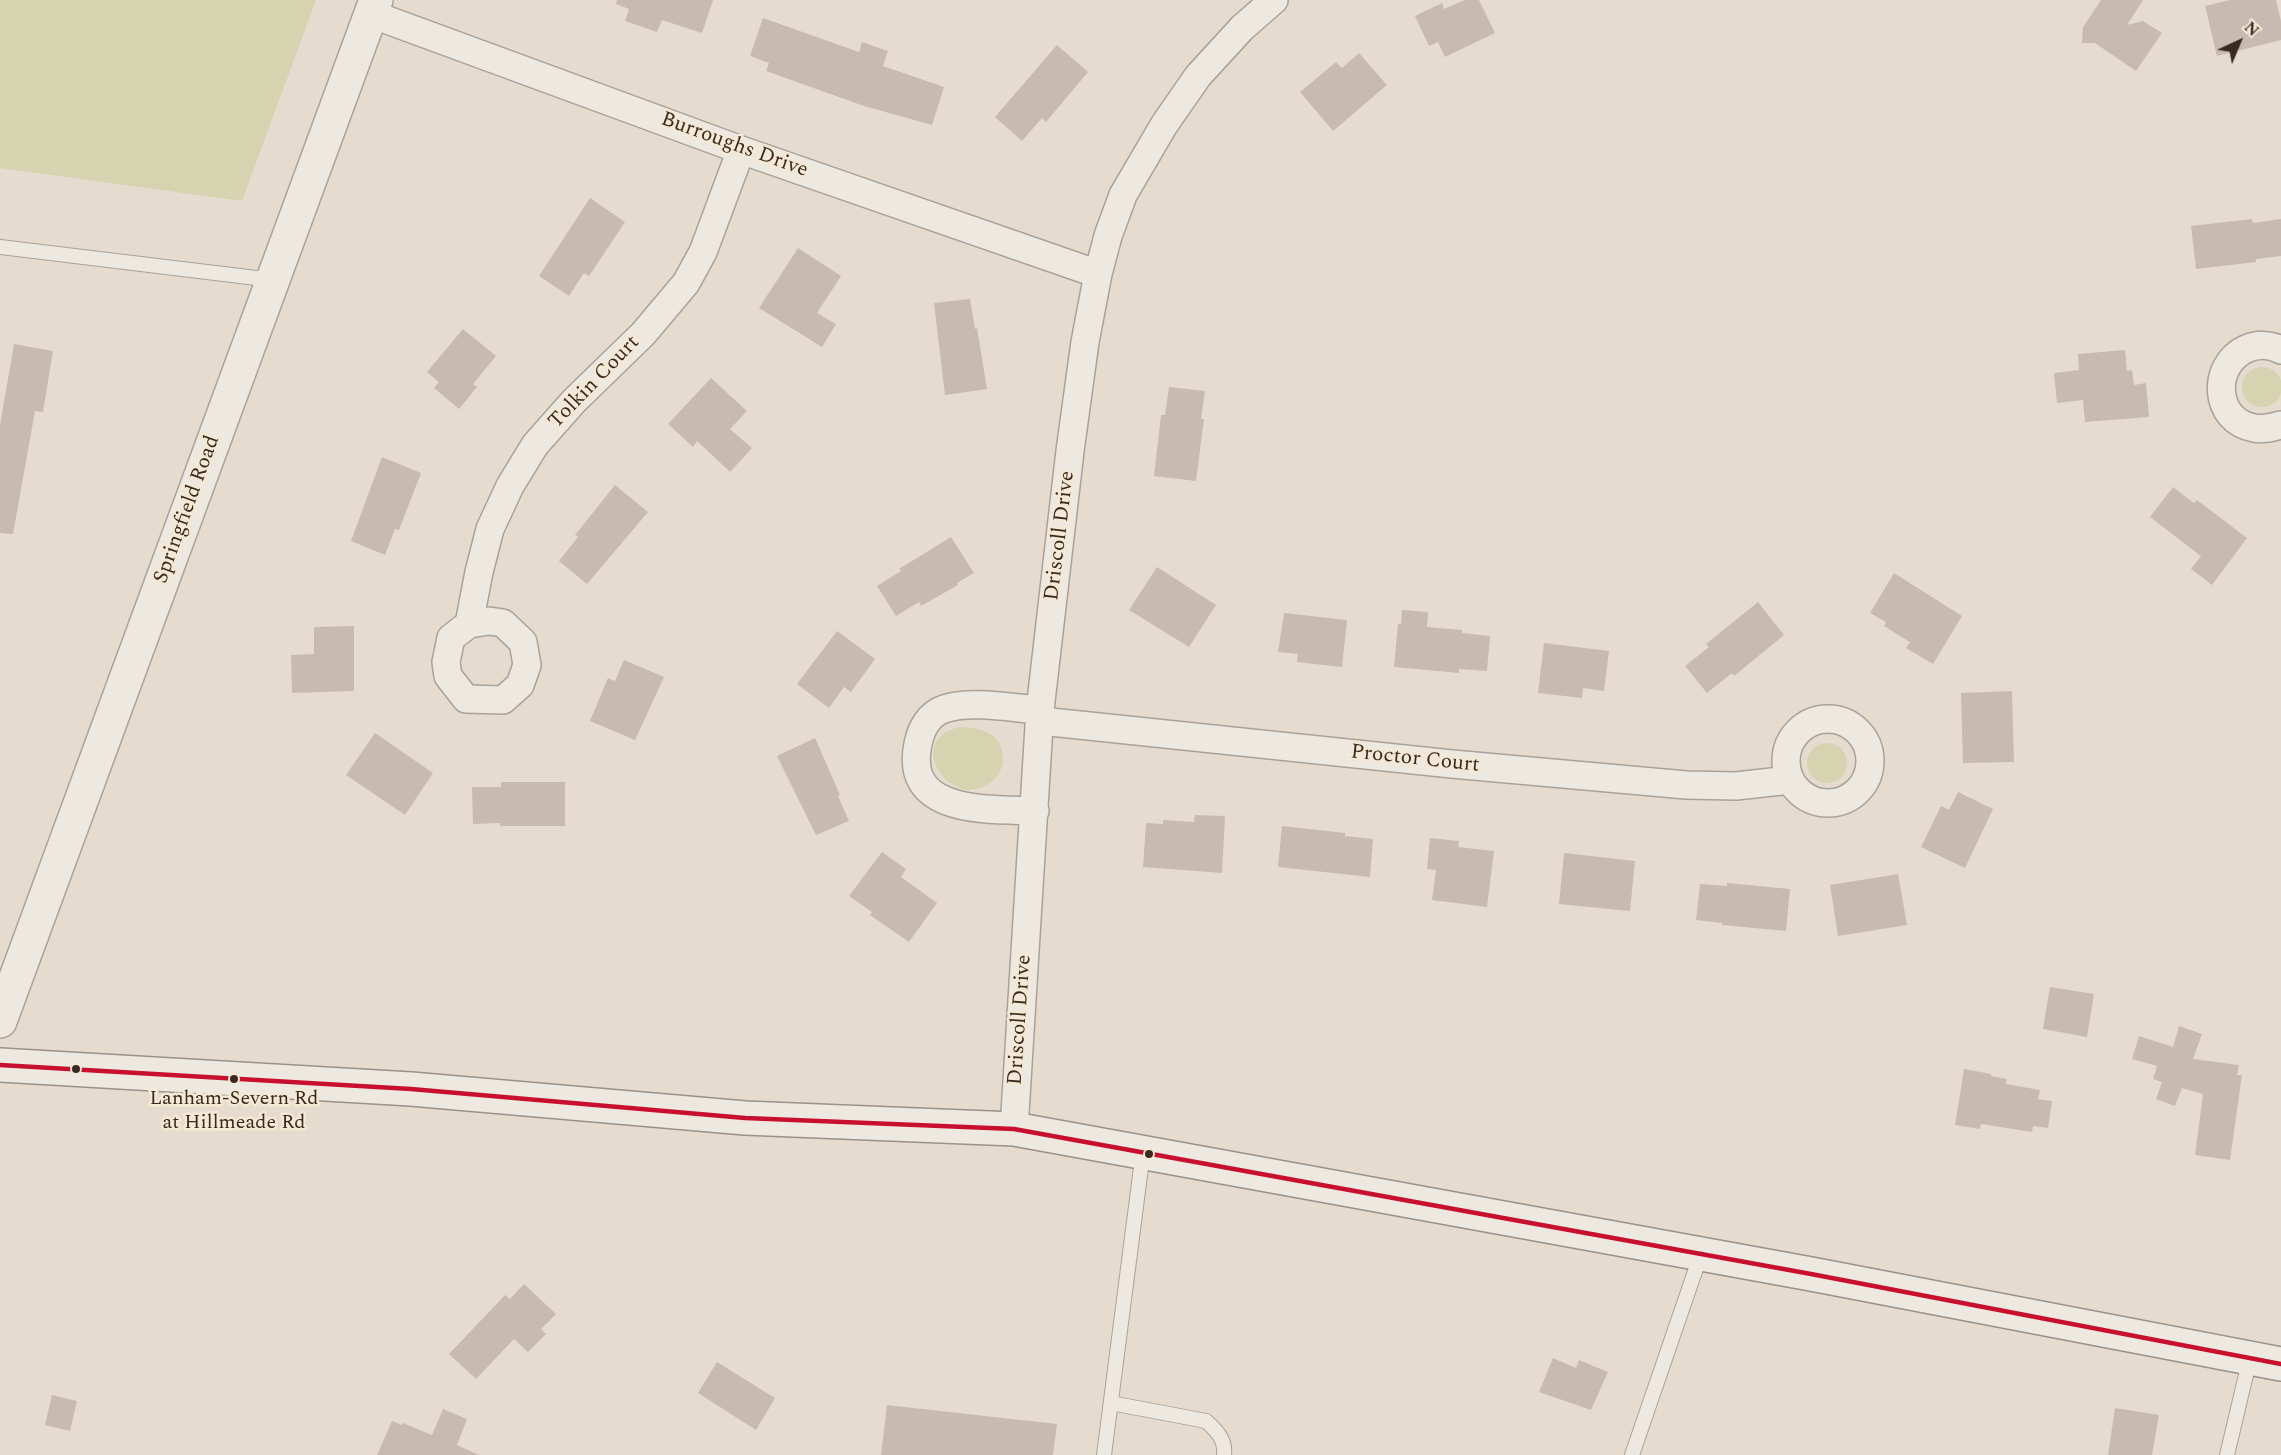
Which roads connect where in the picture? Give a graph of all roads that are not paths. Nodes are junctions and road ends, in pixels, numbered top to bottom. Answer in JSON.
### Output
{"nodes":[{"id":1,"x":1274,"y":0,"type":"edge"},
{"id":2,"x":374,"y":7,"type":"edge"},
{"id":3,"x":741,"y":150,"type":"junction"},
{"id":4,"x":0,"y":247,"type":"edge"},
{"id":5,"x":1098,"y":274,"type":"junction"},
{"id":6,"x":273,"y":280,"type":"junction"},
{"id":7,"x":2281,"y":350,"type":"edge"},
{"id":8,"x":2281,"y":425,"type":"edge"},
{"id":9,"x":469,"y":624,"type":"dead end"},
{"id":10,"x":1041,"y":716,"type":"junction"},
{"id":11,"x":1791,"y":780,"type":"dead end"},
{"id":12,"x":1035,"y":811,"type":"junction"},
{"id":13,"x":0,"y":1021,"type":"edge"},
{"id":14,"x":0,"y":1065,"type":"edge"},
{"id":15,"x":1014,"y":1129,"type":"junction"},
{"id":16,"x":1143,"y":1152,"type":"junction"},
{"id":17,"x":1701,"y":1254,"type":"junction"},
{"id":18,"x":2266,"y":1361,"type":"edge"},
{"id":19,"x":1111,"y":1403,"type":"junction"},
{"id":20,"x":1104,"y":1455,"type":"edge"},
{"id":21,"x":1224,"y":1455,"type":"edge"},
{"id":22,"x":1632,"y":1455,"type":"edge"},
{"id":23,"x":2227,"y":1455,"type":"edge"}],
"edges":[{"from":1,"to":5,"type":"street","name":"Driscoll Drive"},
{"from":2,"to":3,"type":"street","name":"Burroughs Drive"},
{"from":2,"to":6,"type":"main road","name":"Springfield Road"},
{"from":3,"to":5,"type":"street","name":"Burroughs Drive"},
{"from":3,"to":9,"type":"street","name":"Tolkin Court"},
{"from":4,"to":6,"type":"lane"},
{"from":5,"to":10,"type":"street","name":"Driscoll Drive"},
{"from":6,"to":13,"type":"main road","name":"Springfield Road"},
{"from":7,"to":8,"type":"street"},
{"from":10,"to":11,"type":"street","name":"Proctor Court"},
{"from":10,"to":12,"type":"street","name":"Driscoll Drive"},
{"from":10,"to":12,"type":"street"},
{"from":12,"to":15,"type":"street","name":"Driscoll Drive"},
{"from":14,"to":15,"type":"main road"},
{"from":15,"to":16,"type":"main road"},
{"from":16,"to":17,"type":"main road"},
{"from":16,"to":19,"type":"lane"},
{"from":17,"to":18,"type":"main road"},
{"from":17,"to":22,"type":"lane"},
{"from":18,"to":23,"type":"lane"},
{"from":19,"to":20,"type":"lane"},
{"from":19,"to":21,"type":"lane"}]}
